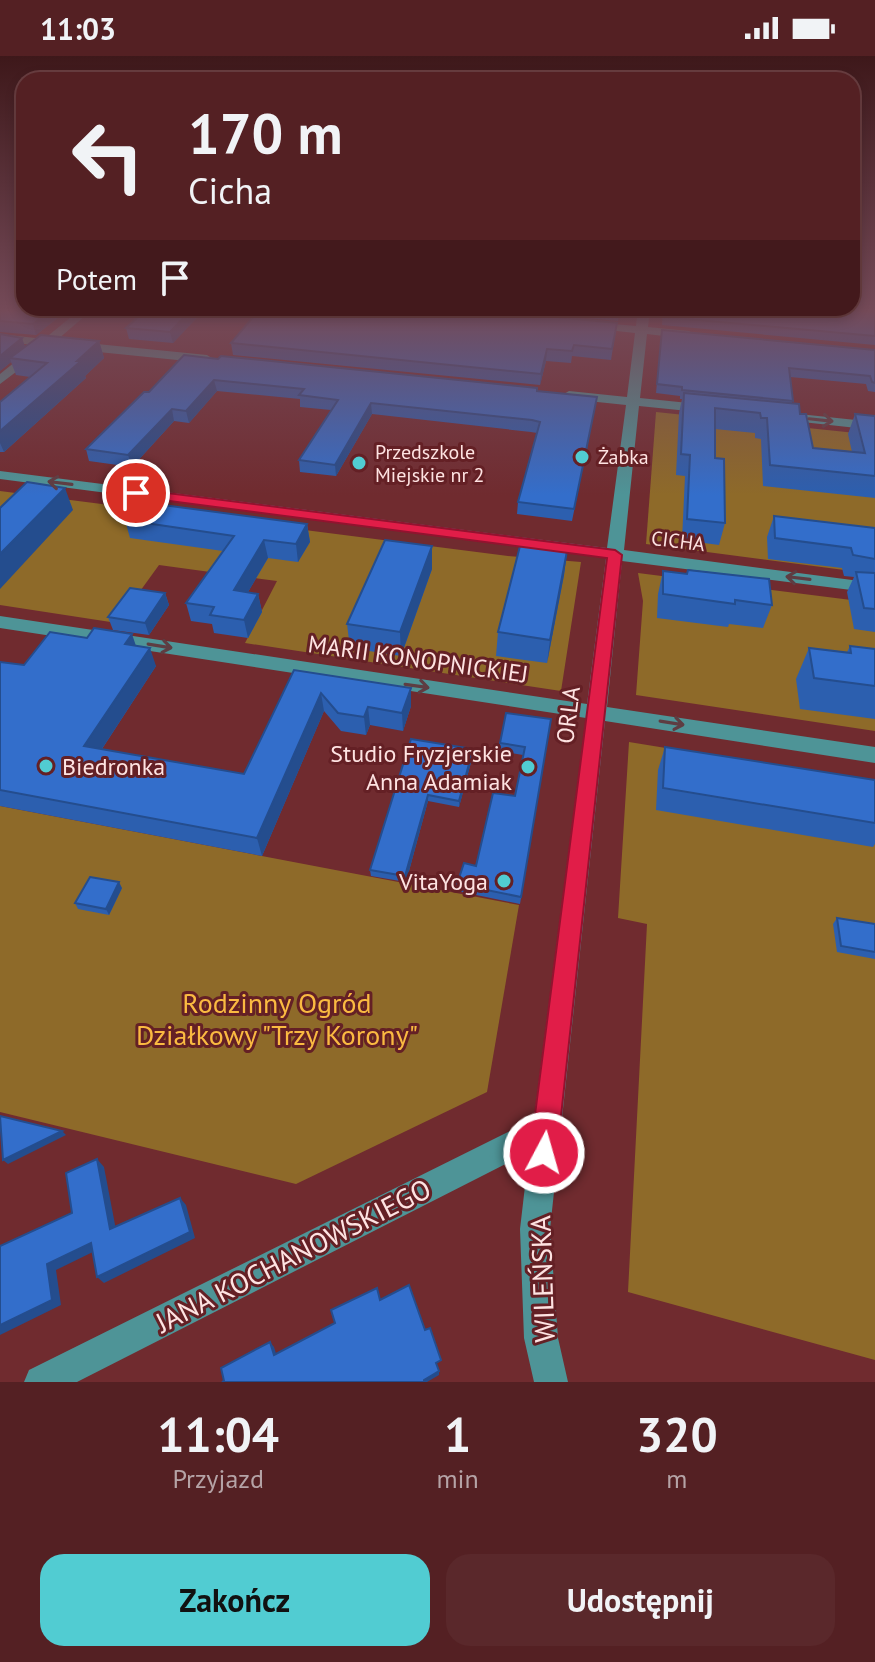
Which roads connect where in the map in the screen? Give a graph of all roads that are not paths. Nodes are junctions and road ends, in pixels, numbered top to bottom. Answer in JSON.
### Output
{"nodes":[{"id":1,"x":636,"y":371,"type":"edge"},
{"id":2,"x":560,"y":394,"type":"edge"},
{"id":3,"x":631,"y":401,"type":"junction"},
{"id":4,"x":726,"y":411,"type":"edge"},
{"id":5,"x":771,"y":415,"type":"edge"},
{"id":6,"x":875,"y":426,"type":"edge"},
{"id":7,"x":0,"y":475,"type":"edge"},
{"id":8,"x":615,"y":555,"type":"junction"},
{"id":9,"x":875,"y":588,"type":"edge"},
{"id":10,"x":0,"y":622,"type":"edge"},
{"id":11,"x":595,"y":711,"type":"junction"},
{"id":12,"x":875,"y":755,"type":"edge"},
{"id":13,"x":546,"y":1128,"type":"junction"},
{"id":14,"x":41,"y":1382,"type":"edge"},
{"id":15,"x":551,"y":1382,"type":"edge"}],
"edges":[{"from":1,"to":3,"type":"street","name":"ORLA"},
{"from":2,"to":3,"type":"street"},
{"from":3,"to":4,"type":"street"},
{"from":3,"to":8,"type":"street","name":"ORLA"},
{"from":5,"to":6,"type":"street","one_way":true},
{"from":8,"to":7,"type":"street","name":"CICHA","one_way":true},
{"from":9,"to":8,"type":"street","name":"CICHA","one_way":true},
{"from":8,"to":11,"type":"street","name":"ORLA"},
{"from":10,"to":11,"type":"street","name":"MARII KONOPNICKIEJ","one_way":true},
{"from":11,"to":12,"type":"street","name":"MARII KONOPNICKIEJ","one_way":true},
{"from":11,"to":13,"type":"street","name":"ORLA"},
{"from":13,"to":14,"type":"street","name":"JANA KOCHANOWSKIEGO"},
{"from":13,"to":15,"type":"street","name":"WILEŃSKA"}]}
